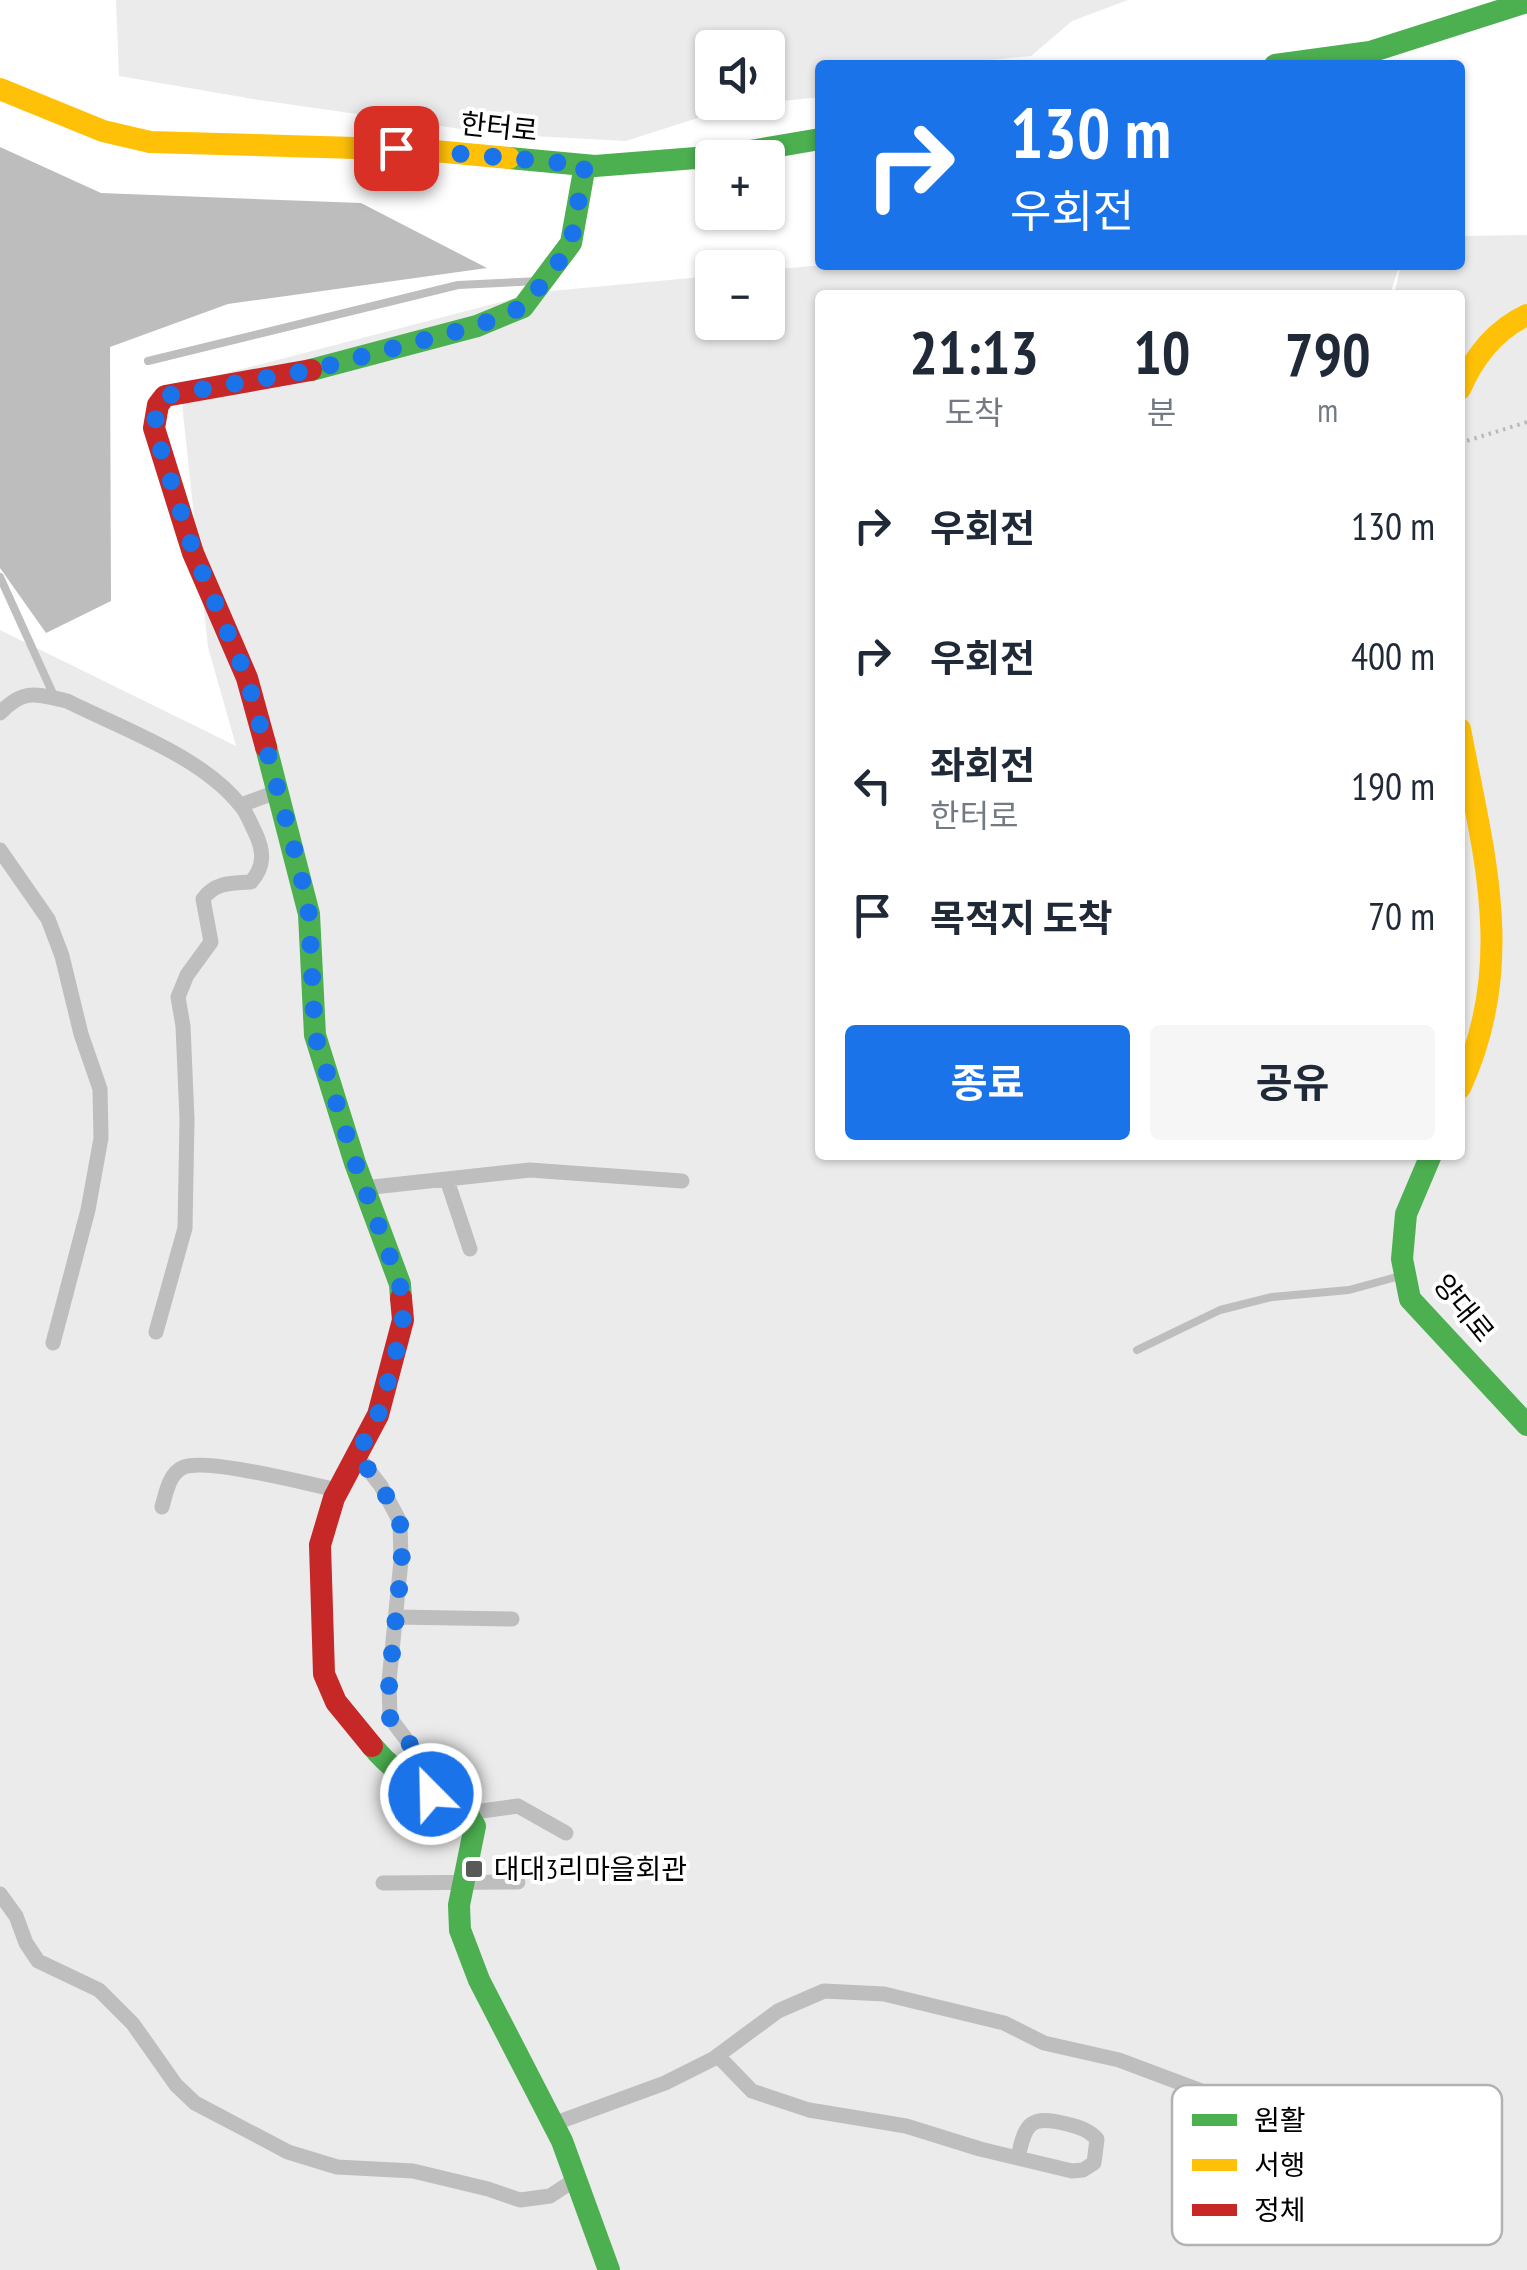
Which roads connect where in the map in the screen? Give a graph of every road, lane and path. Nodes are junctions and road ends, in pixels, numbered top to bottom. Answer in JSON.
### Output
{"nodes":[{"id":1,"x":1527,"y":2,"type":"edge"},
{"id":2,"x":1312,"y":60,"type":"edge"},
{"id":3,"x":0,"y":89,"type":"edge"},
{"id":4,"x":815,"y":140,"type":"edge"},
{"id":5,"x":585,"y":165,"type":"junction"},
{"id":6,"x":546,"y":280,"type":"junction"},
{"id":7,"x":1527,"y":315,"type":"edge"},
{"id":8,"x":148,"y":361,"type":"dead end"},
{"id":9,"x":1465,"y":376,"type":"edge"},
{"id":10,"x":1527,"y":422,"type":"edge"},
{"id":11,"x":1465,"y":441,"type":"edge"},
{"id":12,"x":0,"y":576,"type":"edge"},
{"id":13,"x":55,"y":698,"type":"junction"},
{"id":14,"x":0,"y":713,"type":"edge"},
{"id":15,"x":1465,"y":756,"type":"edge"},
{"id":16,"x":279,"y":791,"type":"junction"},
{"id":17,"x":241,"y":805,"type":"junction"},
{"id":18,"x":0,"y":850,"type":"edge"},
{"id":19,"x":1465,"y":1076,"type":"edge"},
{"id":20,"x":1430,"y":1160,"type":"edge"},
{"id":21,"x":447,"y":1180,"type":"junction"},
{"id":22,"x":682,"y":1180,"type":"dead end"},
{"id":23,"x":364,"y":1188,"type":"junction"},
{"id":24,"x":470,"y":1249,"type":"dead end"},
{"id":25,"x":1405,"y":1275,"type":"junction"},
{"id":26,"x":156,"y":1332,"type":"dead end"},
{"id":27,"x":54,"y":1343,"type":"dead end"},
{"id":28,"x":1137,"y":1350,"type":"dead end"},
{"id":29,"x":1527,"y":1424,"type":"edge"},
{"id":30,"x":357,"y":1455,"type":"junction"},
{"id":31,"x":338,"y":1490,"type":"junction"},
{"id":32,"x":162,"y":1507,"type":"dead end"},
{"id":33,"x":396,"y":1617,"type":"junction"},
{"id":34,"x":512,"y":1619,"type":"dead end"},
{"id":35,"x":431,"y":1794,"type":"junction"},
{"id":36,"x":467,"y":1813,"type":"junction"},
{"id":37,"x":566,"y":1833,"type":"dead end"},
{"id":38,"x":518,"y":1882,"type":"dead end"},
{"id":39,"x":383,"y":1883,"type":"dead end"},
{"id":40,"x":462,"y":1883,"type":"junction"},
{"id":41,"x":0,"y":1894,"type":"edge"},
{"id":42,"x":718,"y":2056,"type":"junction"},
{"id":43,"x":1186,"y":2085,"type":"edge"},
{"id":44,"x":553,"y":2124,"type":"junction"},
{"id":45,"x":1018,"y":2158,"type":"junction"},
{"id":46,"x":576,"y":2178,"type":"junction"},
{"id":47,"x":609,"y":2270,"type":"edge"}],
"edges":[{"from":1,"to":2,"type":"street"},
{"from":3,"to":5,"type":"street","name":"한터로"},
{"from":4,"to":5,"type":"street","name":"한터로"},
{"from":5,"to":6,"type":"street"},
{"from":6,"to":8,"type":"lane"},
{"from":6,"to":16,"type":"street"},
{"from":7,"to":9,"type":"street"},
{"from":10,"to":11,"type":"path"},
{"from":12,"to":13,"type":"lane"},
{"from":13,"to":14,"type":"street"},
{"from":13,"to":17,"type":"street"},
{"from":15,"to":19,"type":"street"},
{"from":16,"to":17,"type":"street"},
{"from":16,"to":23,"type":"street"},
{"from":17,"to":26,"type":"street"},
{"from":18,"to":27,"type":"street"},
{"from":20,"to":25,"type":"street","name":"양대로"},
{"from":21,"to":22,"type":"street"},
{"from":21,"to":23,"type":"street"},
{"from":21,"to":24,"type":"street"},
{"from":23,"to":30,"type":"street"},
{"from":25,"to":28,"type":"lane"},
{"from":25,"to":29,"type":"street","name":"양대로"},
{"from":30,"to":31,"type":"street"},
{"from":30,"to":33,"type":"street"},
{"from":31,"to":32,"type":"street"},
{"from":31,"to":35,"type":"street"},
{"from":33,"to":34,"type":"street"},
{"from":33,"to":35,"type":"street"},
{"from":35,"to":36,"type":"street"},
{"from":36,"to":37,"type":"street"},
{"from":36,"to":40,"type":"street"},
{"from":38,"to":40,"type":"street"},
{"from":39,"to":40,"type":"street"},
{"from":40,"to":44,"type":"street"},
{"from":41,"to":46,"type":"street"},
{"from":42,"to":43,"type":"street"},
{"from":42,"to":44,"type":"street"},
{"from":42,"to":45,"type":"street"},
{"from":44,"to":46,"type":"street"},
{"from":45,"to":45,"type":"street"},
{"from":46,"to":47,"type":"street"}]}
